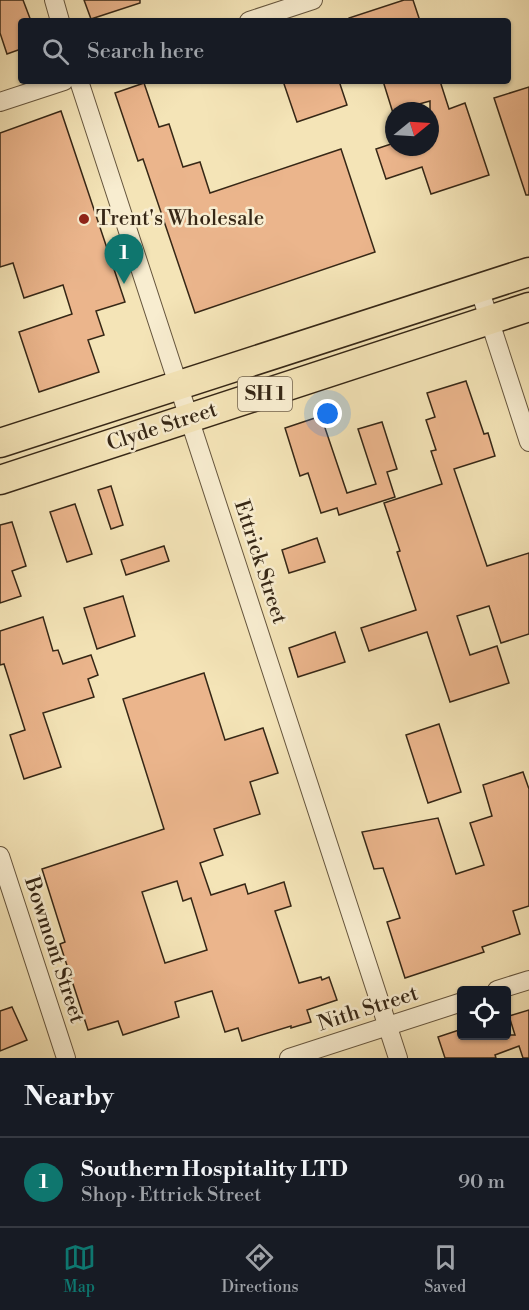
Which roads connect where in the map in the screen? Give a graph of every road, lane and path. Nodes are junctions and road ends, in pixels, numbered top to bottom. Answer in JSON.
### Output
{"nodes":[{"id":1,"x":54,"y":0,"type":"edge"},
{"id":2,"x":313,"y":0,"type":"edge"},
{"id":3,"x":59,"y":18,"type":"edge"},
{"id":4,"x":258,"y":18,"type":"edge"},
{"id":5,"x":55,"y":84,"type":"edge"},
{"id":6,"x":80,"y":84,"type":"edge"},
{"id":7,"x":0,"y":102,"type":"edge"},
{"id":8,"x":529,"y":272,"type":"edge"},
{"id":9,"x":479,"y":288,"type":"junction"},
{"id":10,"x":529,"y":307,"type":"edge"},
{"id":11,"x":489,"y":320,"type":"junction"},
{"id":12,"x":179,"y":385,"type":"junction"},
{"id":13,"x":189,"y":418,"type":"junction"},
{"id":14,"x":529,"y":442,"type":"edge"},
{"id":15,"x":0,"y":443,"type":"edge"},
{"id":16,"x":0,"y":480,"type":"edge"},
{"id":17,"x":0,"y":856,"type":"edge"},
{"id":18,"x":529,"y":980,"type":"edge"},
{"id":19,"x":510,"y":986,"type":"edge"},
{"id":20,"x":457,"y":1004,"type":"edge"},
{"id":21,"x":387,"y":1026,"type":"junction"},
{"id":22,"x":66,"y":1058,"type":"edge"},
{"id":23,"x":289,"y":1058,"type":"edge"},
{"id":24,"x":398,"y":1058,"type":"edge"}],
"edges":[{"from":1,"to":3,"type":"street"},
{"from":2,"to":4,"type":"street"},
{"from":5,"to":7,"type":"street"},
{"from":6,"to":12,"type":"street","name":"Ettrick Street"},
{"from":8,"to":9,"type":"highway","name":"Clyde Street","number":"SH 1"},
{"from":9,"to":11,"type":"street"},
{"from":9,"to":12,"type":"highway","name":"Clyde Street","number":"SH 1"},
{"from":10,"to":11,"type":"highway","name":"Clyde Street","number":"SH 1"},
{"from":11,"to":13,"type":"highway","name":"Clyde Street","number":"SH 1"},
{"from":11,"to":14,"type":"street"},
{"from":12,"to":13,"type":"street","name":"Ettrick Street"},
{"from":12,"to":15,"type":"highway","name":"Clyde Street","number":"SH 1"},
{"from":13,"to":16,"type":"highway","name":"Clyde Street","number":"SH 1"},
{"from":13,"to":21,"type":"street","name":"Ettrick Street"},
{"from":17,"to":22,"type":"street","name":"Bowmont Street"},
{"from":18,"to":19,"type":"street"},
{"from":20,"to":21,"type":"street","name":"Nith Street"},
{"from":21,"to":23,"type":"street","name":"Nith Street"},
{"from":21,"to":24,"type":"street","name":"Ettrick Street"}]}
